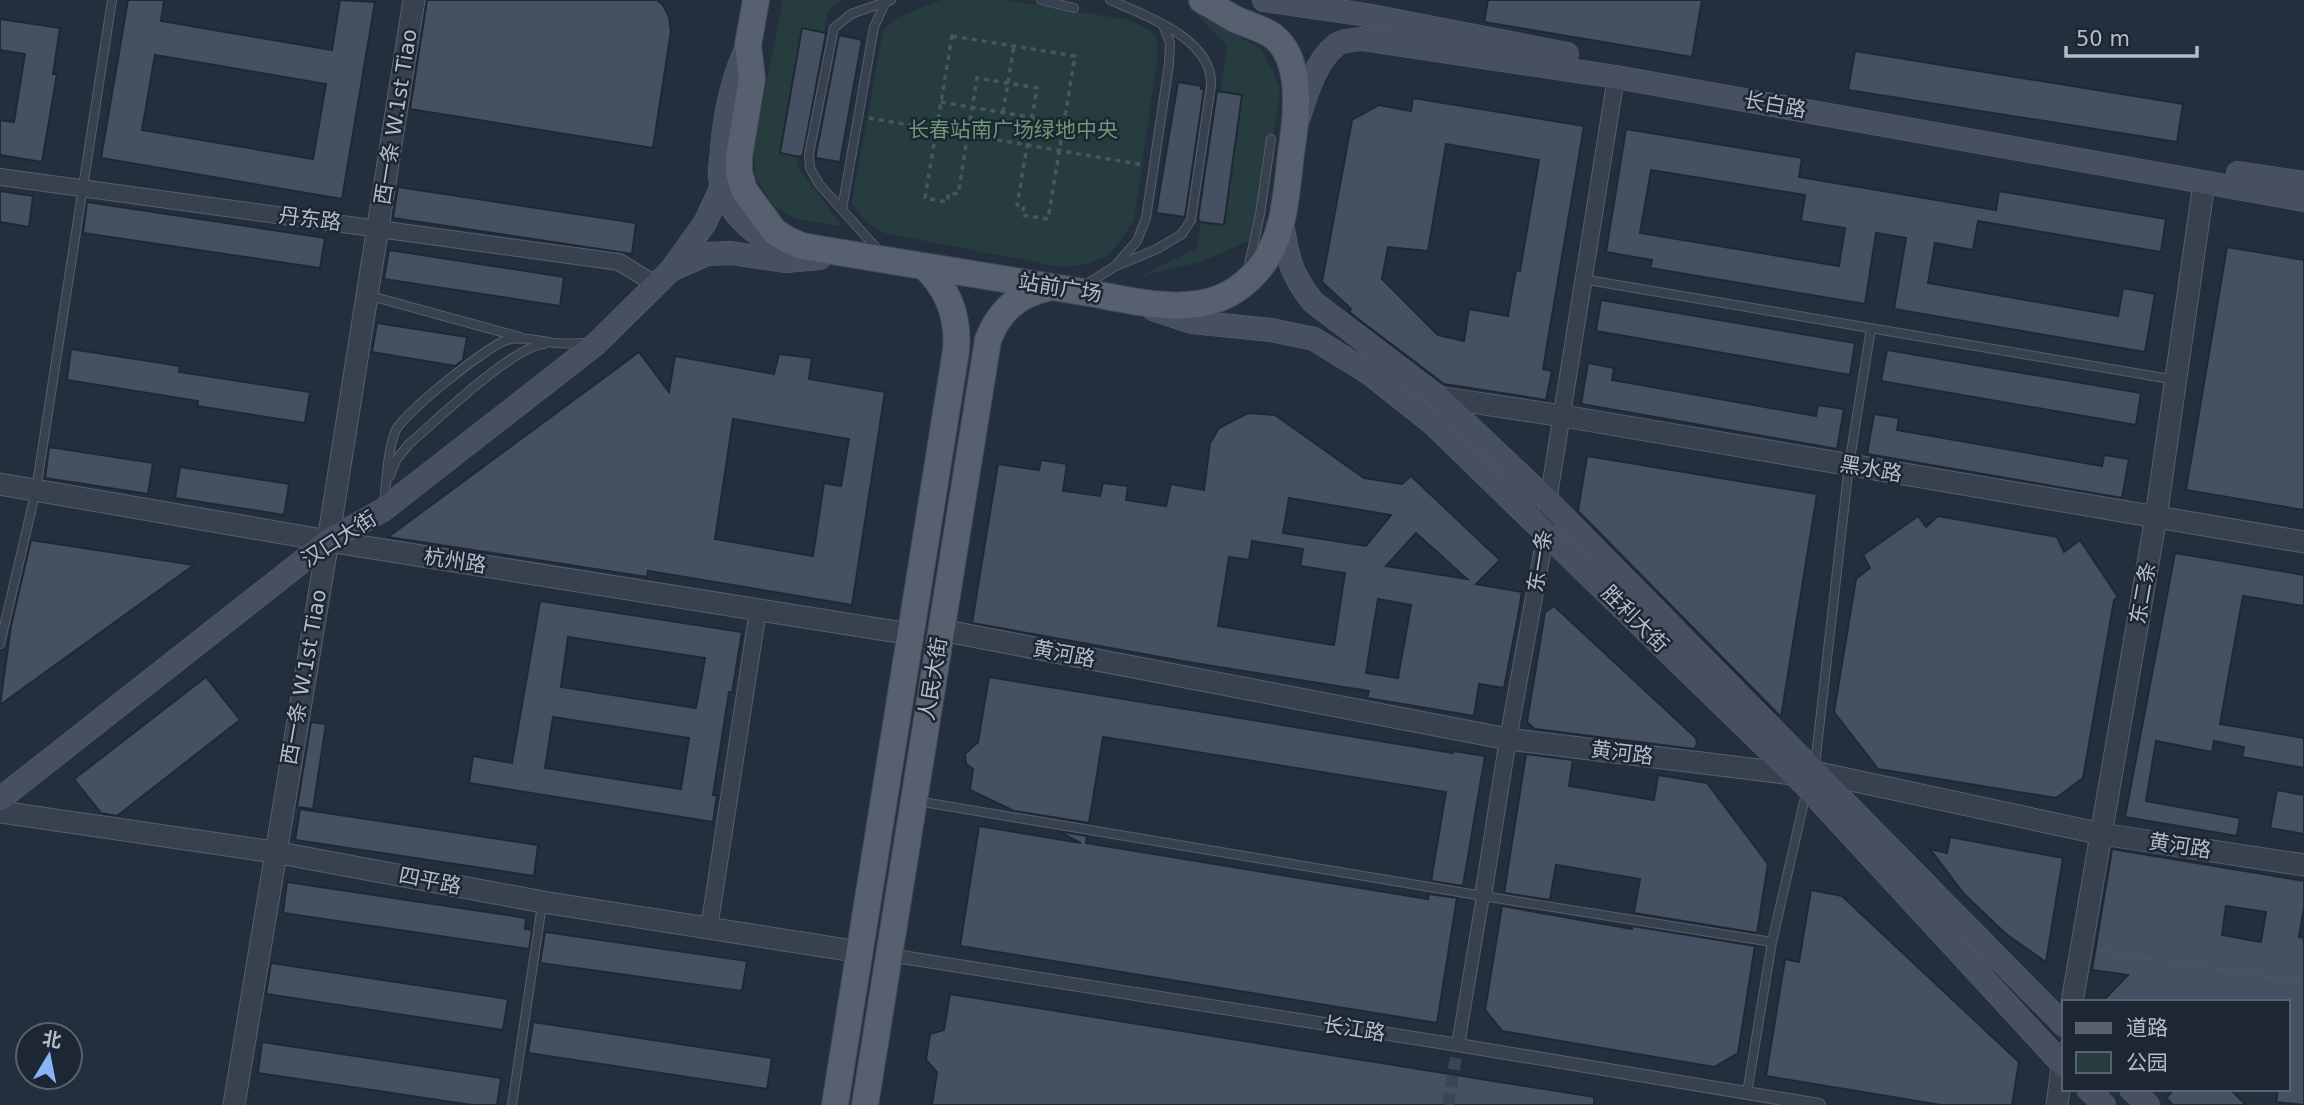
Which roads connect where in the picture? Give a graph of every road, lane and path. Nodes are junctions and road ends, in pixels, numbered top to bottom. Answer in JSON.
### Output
{"nodes":[{"id":1,"x":112,"y":0,"type":"edge"},
{"id":2,"x":414,"y":0,"type":"edge"},
{"id":3,"x":1041,"y":0,"type":"edge"},
{"id":4,"x":1110,"y":0,"type":"edge"},
{"id":5,"x":1202,"y":0,"type":"edge"},
{"id":6,"x":1264,"y":0,"type":"edge"},
{"id":7,"x":888,"y":1,"type":"edge"},
{"id":8,"x":755,"y":2,"type":"edge"},
{"id":9,"x":1074,"y":8,"type":"dead end"},
{"id":10,"x":1162,"y":22,"type":"junction"},
{"id":11,"x":747,"y":45,"type":"junction"},
{"id":12,"x":1014,"y":46,"type":"junction"},
{"id":13,"x":1616,"y":76,"type":"junction"},
{"id":14,"x":1008,"y":83,"type":"junction"},
{"id":15,"x":942,"y":102,"type":"junction"},
{"id":16,"x":972,"y":107,"type":"junction"},
{"id":17,"x":1003,"y":112,"type":"junction"},
{"id":18,"x":858,"y":116,"type":"junction"},
{"id":19,"x":1032,"y":117,"type":"junction"},
{"id":20,"x":1064,"y":123,"type":"junction"},
{"id":21,"x":1295,"y":127,"type":"junction"},
{"id":22,"x":937,"y":130,"type":"junction"},
{"id":23,"x":968,"y":135,"type":"junction"},
{"id":24,"x":1271,"y":139,"type":"dead end"},
{"id":25,"x":1027,"y":145,"type":"junction"},
{"id":26,"x":1059,"y":151,"type":"junction"},
{"id":27,"x":1154,"y":167,"type":"junction"},
{"id":28,"x":0,"y":177,"type":"edge"},
{"id":29,"x":2204,"y":183,"type":"junction"},
{"id":30,"x":2304,"y":183,"type":"edge"},
{"id":31,"x":723,"y":184,"type":"junction"},
{"id":32,"x":84,"y":189,"type":"junction"},
{"id":33,"x":2304,"y":200,"type":"edge"},
{"id":34,"x":842,"y":209,"type":"junction"},
{"id":35,"x":1282,"y":223,"type":"junction"},
{"id":36,"x":379,"y":228,"type":"junction"},
{"id":37,"x":820,"y":257,"type":"junction"},
{"id":38,"x":888,"y":261,"type":"junction"},
{"id":39,"x":925,"y":267,"type":"junction"},
{"id":40,"x":1114,"y":267,"type":"junction"},
{"id":41,"x":663,"y":277,"type":"junction"},
{"id":42,"x":1582,"y":279,"type":"junction"},
{"id":43,"x":1239,"y":287,"type":"junction"},
{"id":44,"x":1064,"y":289,"type":"junction"},
{"id":45,"x":368,"y":295,"type":"junction"},
{"id":46,"x":1127,"y":299,"type":"junction"},
{"id":47,"x":1871,"y":328,"type":"junction"},
{"id":48,"x":524,"y":338,"type":"junction"},
{"id":49,"x":557,"y":343,"type":"junction"},
{"id":50,"x":597,"y":343,"type":"junction"},
{"id":51,"x":2176,"y":380,"type":"junction"},
{"id":52,"x":1438,"y":397,"type":"junction"},
{"id":53,"x":1563,"y":416,"type":"junction"},
{"id":54,"x":1849,"y":465,"type":"junction"},
{"id":55,"x":0,"y":484,"type":"edge"},
{"id":56,"x":386,"y":486,"type":"junction"},
{"id":57,"x":36,"y":490,"type":"junction"},
{"id":58,"x":1548,"y":501,"type":"junction"},
{"id":59,"x":383,"y":510,"type":"junction"},
{"id":60,"x":2156,"y":517,"type":"junction"},
{"id":61,"x":1546,"y":532,"type":"junction"},
{"id":62,"x":328,"y":541,"type":"junction"},
{"id":63,"x":2304,"y":542,"type":"edge"},
{"id":64,"x":758,"y":610,"type":"junction"},
{"id":65,"x":941,"y":630,"type":"junction"},
{"id":66,"x":910,"y":634,"type":"junction"},
{"id":67,"x":0,"y":644,"type":"edge"},
{"id":68,"x":1508,"y":738,"type":"junction"},
{"id":69,"x":1804,"y":778,"type":"junction"},
{"id":70,"x":0,"y":799,"type":"edge"},
{"id":71,"x":914,"y":800,"type":"junction"},
{"id":72,"x":0,"y":812,"type":"edge"},
{"id":73,"x":2102,"y":834,"type":"junction"},
{"id":74,"x":274,"y":852,"type":"junction"},
{"id":75,"x":2304,"y":865,"type":"edge"},
{"id":76,"x":1483,"y":896,"type":"junction"},
{"id":77,"x":543,"y":902,"type":"junction"},
{"id":78,"x":709,"y":928,"type":"junction"},
{"id":79,"x":1772,"y":942,"type":"junction"},
{"id":80,"x":2082,"y":947,"type":"junction"},
{"id":81,"x":860,"y":952,"type":"junction"},
{"id":82,"x":889,"y":955,"type":"junction"},
{"id":83,"x":2304,"y":982,"type":"edge"},
{"id":84,"x":2072,"y":1000,"type":"edge"},
{"id":85,"x":2062,"y":1023,"type":"edge"},
{"id":86,"x":1458,"y":1045,"type":"junction"},
{"id":87,"x":2062,"y":1059,"type":"edge"},
{"id":88,"x":2062,"y":1074,"type":"edge"},
{"id":89,"x":2090,"y":1091,"type":"edge"},
{"id":90,"x":2133,"y":1091,"type":"edge"},
{"id":91,"x":1746,"y":1093,"type":"junction"},
{"id":92,"x":234,"y":1105,"type":"edge"},
{"id":93,"x":512,"y":1105,"type":"edge"},
{"id":94,"x":835,"y":1105,"type":"edge"},
{"id":95,"x":865,"y":1105,"type":"edge"},
{"id":96,"x":1819,"y":1105,"type":"edge"},
{"id":97,"x":2057,"y":1105,"type":"edge"},
{"id":98,"x":2104,"y":1105,"type":"edge"},
{"id":99,"x":2148,"y":1105,"type":"edge"}],
"edges":[{"from":1,"to":32,"type":"lane"},
{"from":2,"to":36,"type":"street","name":"西一条 W.1st Tiao"},
{"from":3,"to":9,"type":"lane"},
{"from":4,"to":10,"type":"lane"},
{"from":5,"to":21,"type":"main road","name":"站前广场"},
{"from":6,"to":30,"type":"main road","name":"长白路"},
{"from":7,"to":18,"type":"lane"},
{"from":7,"to":34,"type":"lane"},
{"from":8,"to":11,"type":"main road","name":"站前广场"},
{"from":10,"to":27,"type":"lane"},
{"from":10,"to":40,"type":"lane"},
{"from":11,"to":31,"type":"main road"},
{"from":11,"to":38,"type":"main road","name":"站前广场"},
{"from":12,"to":14,"type":"path"},
{"from":12,"to":15,"type":"path"},
{"from":12,"to":20,"type":"path"},
{"from":13,"to":21,"type":"main road","name":"长白路"},
{"from":13,"to":29,"type":"main road","name":"长白路"},
{"from":13,"to":42,"type":"street","name":"东一条"},
{"from":14,"to":16,"type":"path"},
{"from":14,"to":17,"type":"path"},
{"from":14,"to":19,"type":"path"},
{"from":15,"to":16,"type":"path"},
{"from":15,"to":22,"type":"path"},
{"from":16,"to":17,"type":"path"},
{"from":16,"to":23,"type":"path"},
{"from":17,"to":19,"type":"path"},
{"from":18,"to":22,"type":"path"},
{"from":18,"to":34,"type":"lane"},
{"from":19,"to":20,"type":"path"},
{"from":19,"to":25,"type":"path"},
{"from":20,"to":26,"type":"path"},
{"from":21,"to":35,"type":"main road","name":"站前广场"},
{"from":22,"to":23,"type":"path"},
{"from":22,"to":23,"type":"path"},
{"from":23,"to":25,"type":"path"},
{"from":24,"to":43,"type":"lane"},
{"from":25,"to":26,"type":"path"},
{"from":25,"to":26,"type":"path"},
{"from":26,"to":27,"type":"path"},
{"from":27,"to":40,"type":"lane"},
{"from":28,"to":32,"type":"street","name":"丹东路"},
{"from":29,"to":33,"type":"main road","name":"长白路"},
{"from":29,"to":51,"type":"street","name":"东二条"},
{"from":31,"to":37,"type":"main road"},
{"from":31,"to":41,"type":"main road"},
{"from":32,"to":36,"type":"street","name":"丹东路"},
{"from":32,"to":57,"type":"lane"},
{"from":34,"to":38,"type":"lane"},
{"from":35,"to":43,"type":"main road","name":"站前广场"},
{"from":35,"to":52,"type":"main road","name":"胜利大街"},
{"from":36,"to":41,"type":"street","name":"丹东路"},
{"from":36,"to":45,"type":"street","name":"西一条 W.1st Tiao"},
{"from":37,"to":38,"type":"main road"},
{"from":37,"to":41,"type":"main road"},
{"from":38,"to":39,"type":"main road","name":"站前广场"},
{"from":39,"to":44,"type":"main road","name":"站前广场"},
{"from":39,"to":66,"type":"main road","name":"人民大街"},
{"from":40,"to":44,"type":"lane"},
{"from":41,"to":50,"type":"main road","name":"汉口大街"},
{"from":42,"to":47,"type":"lane"},
{"from":42,"to":53,"type":"street","name":"东一条"},
{"from":43,"to":46,"type":"main road","name":"站前广场"},
{"from":44,"to":46,"type":"main road","name":"站前广场"},
{"from":44,"to":65,"type":"main road","name":"人民大街"},
{"from":45,"to":48,"type":"lane"},
{"from":45,"to":62,"type":"street","name":"西一条 W.1st Tiao"},
{"from":46,"to":61,"type":"main road","name":"胜利大街"},
{"from":47,"to":51,"type":"lane"},
{"from":47,"to":54,"type":"lane"},
{"from":48,"to":49,"type":"lane"},
{"from":48,"to":56,"type":"lane"},
{"from":49,"to":50,"type":"lane"},
{"from":49,"to":56,"type":"lane"},
{"from":50,"to":59,"type":"main road","name":"汉口大街"},
{"from":51,"to":60,"type":"street","name":"东二条"},
{"from":52,"to":53,"type":"street","name":"黑水路"},
{"from":52,"to":58,"type":"main road","name":"胜利大街"},
{"from":53,"to":54,"type":"street","name":"黑水路"},
{"from":53,"to":58,"type":"street","name":"东一条"},
{"from":54,"to":60,"type":"street","name":"黑水路"},
{"from":54,"to":69,"type":"lane"},
{"from":55,"to":57,"type":"street","name":"杭州路"},
{"from":56,"to":59,"type":"lane"},
{"from":57,"to":62,"type":"street","name":"杭州路"},
{"from":57,"to":67,"type":"lane"},
{"from":58,"to":61,"type":"street","name":"东一条"},
{"from":58,"to":69,"type":"main road","name":"胜利大街"},
{"from":59,"to":62,"type":"main road","name":"汉口大街"},
{"from":60,"to":63,"type":"street","name":"黑水路"},
{"from":60,"to":73,"type":"street","name":"东二条"},
{"from":61,"to":68,"type":"street","name":"东一条"},
{"from":61,"to":69,"type":"main road","name":"胜利大街"},
{"from":62,"to":64,"type":"street","name":"杭州路"},
{"from":62,"to":70,"type":"main road","name":"汉口大街"},
{"from":62,"to":74,"type":"street","name":"西一条 W.1st Tiao"},
{"from":64,"to":66,"type":"street","name":"杭州路"},
{"from":64,"to":78,"type":"street"},
{"from":65,"to":68,"type":"street","name":"黄河路"},
{"from":65,"to":71,"type":"main road","name":"人民大街"},
{"from":66,"to":81,"type":"main road","name":"人民大街"},
{"from":68,"to":69,"type":"street","name":"黄河路"},
{"from":68,"to":76,"type":"street","name":"东一条"},
{"from":69,"to":73,"type":"street","name":"黄河路"},
{"from":69,"to":79,"type":"lane"},
{"from":69,"to":85,"type":"main road","name":"胜利大街"},
{"from":69,"to":87,"type":"main road","name":"胜利大街"},
{"from":71,"to":76,"type":"lane"},
{"from":71,"to":82,"type":"main road","name":"人民大街"},
{"from":72,"to":74,"type":"street","name":"四平路"},
{"from":73,"to":75,"type":"street","name":"黄河路"},
{"from":73,"to":80,"type":"street","name":"东二条"},
{"from":74,"to":77,"type":"street","name":"四平路"},
{"from":74,"to":92,"type":"street","name":"西一条 W.1st Tiao"},
{"from":76,"to":79,"type":"lane"},
{"from":76,"to":86,"type":"street","name":"东一条"},
{"from":77,"to":78,"type":"street","name":"四平路"},
{"from":77,"to":93,"type":"lane"},
{"from":78,"to":81,"type":"street","name":"四平路"},
{"from":79,"to":91,"type":"lane"},
{"from":80,"to":83,"type":"path"},
{"from":80,"to":84,"type":"street","name":"东二条"},
{"from":81,"to":94,"type":"main road","name":"人民大街"},
{"from":82,"to":86,"type":"street","name":"长江路"},
{"from":82,"to":95,"type":"main road","name":"人民大街"},
{"from":86,"to":91,"type":"street","name":"长江路"},
{"from":88,"to":97,"type":"street"},
{"from":89,"to":98,"type":"main road"},
{"from":90,"to":99,"type":"main road"},
{"from":91,"to":96,"type":"street","name":"长江路"}]}
